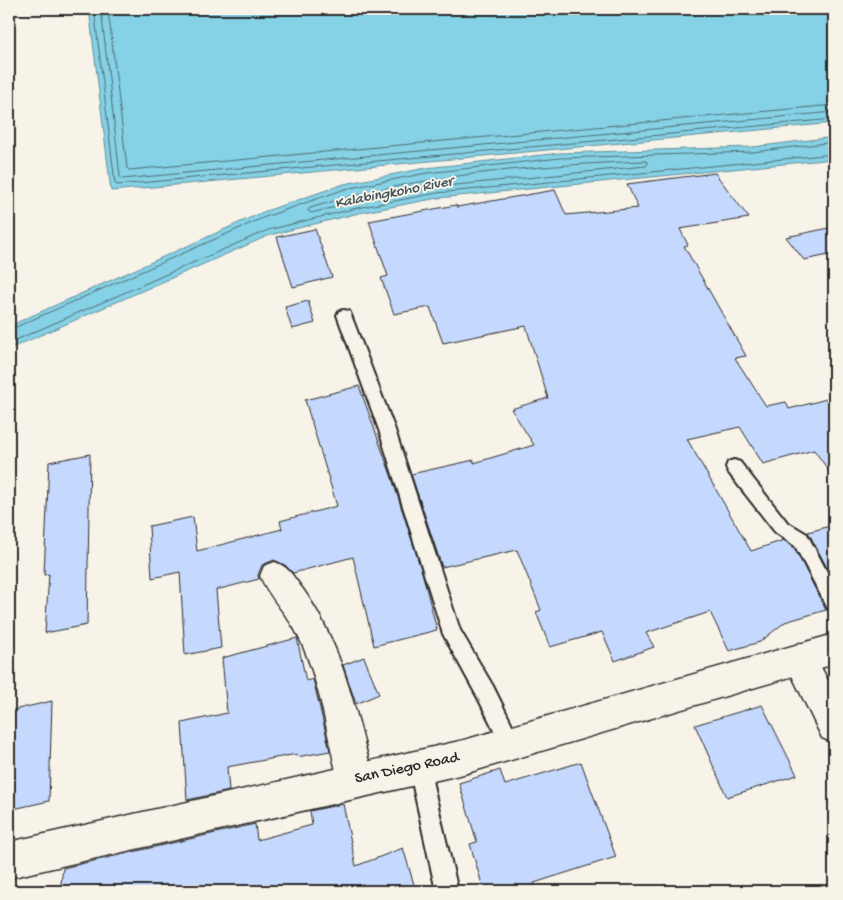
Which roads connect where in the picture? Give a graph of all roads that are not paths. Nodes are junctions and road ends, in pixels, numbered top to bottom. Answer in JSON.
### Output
{"nodes":[{"id":1,"x":344,"y":315,"type":"dead end"},
{"id":2,"x":734,"y":467,"type":"dead end"},
{"id":3,"x":275,"y":576,"type":"dead end"},
{"id":4,"x":834,"y":603,"type":"edge"},
{"id":5,"x":834,"y":648,"type":"edge"},
{"id":6,"x":800,"y":659,"type":"junction"},
{"id":7,"x":834,"y":726,"type":"edge"},
{"id":8,"x":511,"y":743,"type":"junction"},
{"id":9,"x":419,"y":768,"type":"junction"},
{"id":10,"x":356,"y":780,"type":"junction"},
{"id":11,"x":9,"y":860,"type":"edge"},
{"id":12,"x":447,"y":891,"type":"edge"}],
"edges":[{"from":1,"to":8,"type":"lane"},
{"from":2,"to":4,"type":"lane"},
{"from":3,"to":10,"type":"street"},
{"from":5,"to":6,"type":"street","name":"San Diego Road"},
{"from":6,"to":7,"type":"street"},
{"from":6,"to":8,"type":"street","name":"San Diego Road"},
{"from":8,"to":9,"type":"street","name":"San Diego Road"},
{"from":9,"to":10,"type":"street","name":"San Diego Road"},
{"from":9,"to":12,"type":"lane"},
{"from":10,"to":11,"type":"street","name":"San Diego Road"}]}
